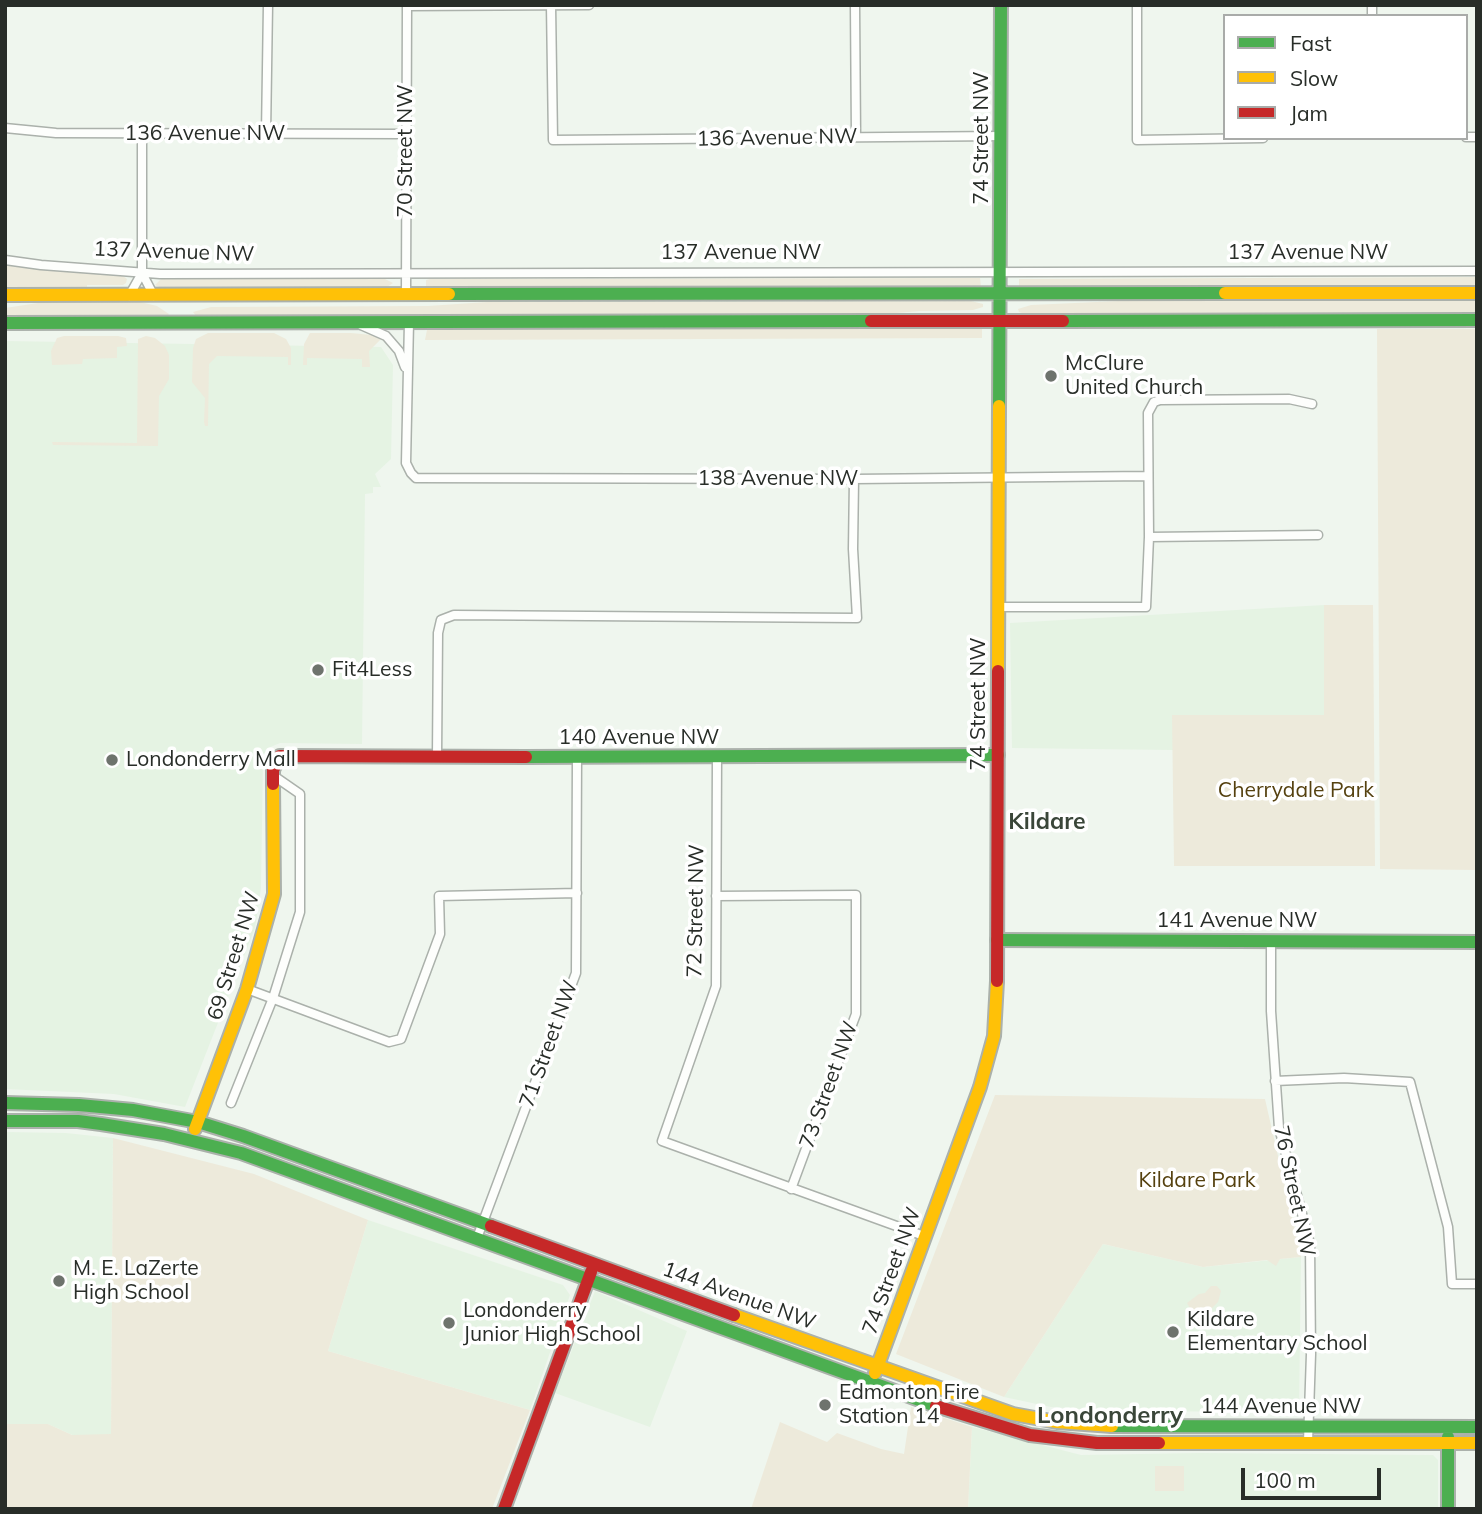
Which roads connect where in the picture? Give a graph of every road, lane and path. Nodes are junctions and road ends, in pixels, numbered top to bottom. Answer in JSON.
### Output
{"nodes":[{"id":1,"x":268,"y":5,"type":"edge"},
{"id":2,"x":551,"y":5,"type":"edge"},
{"id":3,"x":589,"y":5,"type":"edge"},
{"id":4,"x":855,"y":5,"type":"edge"},
{"id":5,"x":1001,"y":5,"type":"edge"},
{"id":6,"x":1137,"y":5,"type":"edge"},
{"id":7,"x":407,"y":6,"type":"edge"},
{"id":8,"x":5,"y":128,"type":"edge"},
{"id":9,"x":266,"y":134,"type":"junction"},
{"id":10,"x":406,"y":134,"type":"junction"},
{"id":11,"x":142,"y":135,"type":"junction"},
{"id":12,"x":1001,"y":136,"type":"junction"},
{"id":13,"x":856,"y":137,"type":"junction"},
{"id":14,"x":1223,"y":139,"type":"edge"},
{"id":15,"x":5,"y":260,"type":"edge"},
{"id":16,"x":1477,"y":271,"type":"edge"},
{"id":17,"x":142,"y":273,"type":"junction"},
{"id":18,"x":406,"y":273,"type":"junction"},
{"id":19,"x":1000,"y":273,"type":"junction"},
{"id":20,"x":1477,"y":293,"type":"edge"},
{"id":21,"x":999,"y":295,"type":"junction"},
{"id":22,"x":129,"y":296,"type":"junction"},
{"id":23,"x":154,"y":296,"type":"junction"},
{"id":24,"x":406,"y":296,"type":"junction"},
{"id":25,"x":5,"y":297,"type":"edge"},
{"id":26,"x":999,"y":320,"type":"junction"},
{"id":27,"x":1477,"y":320,"type":"edge"},
{"id":28,"x":352,"y":322,"type":"junction"},
{"id":29,"x":409,"y":322,"type":"junction"},
{"id":30,"x":5,"y":323,"type":"edge"},
{"id":31,"x":407,"y":372,"type":"junction"},
{"id":32,"x":1312,"y":404,"type":"dead end"},
{"id":33,"x":1148,"y":476,"type":"junction"},
{"id":34,"x":998,"y":478,"type":"junction"},
{"id":35,"x":854,"y":479,"type":"junction"},
{"id":36,"x":1318,"y":535,"type":"dead end"},
{"id":37,"x":1149,"y":537,"type":"junction"},
{"id":38,"x":998,"y":607,"type":"junction"},
{"id":39,"x":998,"y":755,"type":"junction"},
{"id":40,"x":280,"y":756,"type":"joint"},
{"id":41,"x":437,"y":756,"type":"junction"},
{"id":42,"x":717,"y":757,"type":"junction"},
{"id":43,"x":577,"y":758,"type":"junction"},
{"id":44,"x":274,"y":776,"type":"junction"},
{"id":45,"x":577,"y":893,"type":"junction"},
{"id":46,"x":716,"y":896,"type":"junction"},
{"id":47,"x":998,"y":940,"type":"junction"},
{"id":48,"x":1271,"y":940,"type":"junction"},
{"id":49,"x":1477,"y":942,"type":"edge"},
{"id":50,"x":247,"y":989,"type":"junction"},
{"id":51,"x":273,"y":999,"type":"junction"},
{"id":52,"x":1275,"y":1081,"type":"junction"},
{"id":53,"x":5,"y":1103,"type":"edge"},
{"id":54,"x":231,"y":1103,"type":"dead end"},
{"id":55,"x":5,"y":1121,"type":"edge"},
{"id":56,"x":198,"y":1122,"type":"junction"},
{"id":57,"x":192,"y":1140,"type":"junction"},
{"id":58,"x":791,"y":1189,"type":"junction"},
{"id":59,"x":482,"y":1223,"type":"junction"},
{"id":60,"x":924,"y":1236,"type":"junction"},
{"id":61,"x":477,"y":1238,"type":"junction"},
{"id":62,"x":594,"y":1263,"type":"junction"},
{"id":63,"x":589,"y":1279,"type":"junction"},
{"id":64,"x":1477,"y":1284,"type":"edge"},
{"id":65,"x":877,"y":1367,"type":"junction"},
{"id":66,"x":872,"y":1382,"type":"junction"},
{"id":67,"x":1309,"y":1426,"type":"junction"},
{"id":68,"x":1477,"y":1426,"type":"edge"},
{"id":69,"x":1448,"y":1427,"type":"junction"},
{"id":70,"x":1308,"y":1443,"type":"junction"},
{"id":71,"x":1448,"y":1443,"type":"junction"},
{"id":72,"x":1477,"y":1443,"type":"edge"},
{"id":73,"x":504,"y":1509,"type":"edge"},
{"id":74,"x":1448,"y":1509,"type":"edge"}],
"edges":[{"from":1,"to":9,"type":"street"},
{"from":2,"to":3,"type":"street"},
{"from":2,"to":7,"type":"street"},
{"from":2,"to":13,"type":"street","name":"136 Avenue NW"},
{"from":4,"to":13,"type":"street"},
{"from":5,"to":12,"type":"street","name":"74 Street NW"},
{"from":6,"to":14,"type":"street"},
{"from":7,"to":10,"type":"street","name":"70 Street NW"},
{"from":8,"to":11,"type":"street","name":"136 Avenue NW"},
{"from":9,"to":10,"type":"street","name":"136 Avenue NW"},
{"from":9,"to":11,"type":"street","name":"136 Avenue NW"},
{"from":10,"to":18,"type":"street","name":"70 Street NW"},
{"from":11,"to":17,"type":"street"},
{"from":12,"to":13,"type":"street","name":"136 Avenue NW"},
{"from":12,"to":19,"type":"street","name":"74 Street NW"},
{"from":15,"to":17,"type":"street","name":"137 Avenue NW"},
{"from":16,"to":19,"type":"street","name":"137 Avenue NW"},
{"from":17,"to":18,"type":"street","name":"137 Avenue NW"},
{"from":17,"to":22,"type":"street"},
{"from":17,"to":23,"type":"street"},
{"from":18,"to":19,"type":"street","name":"137 Avenue NW"},
{"from":18,"to":24,"type":"street","name":"70 Street NW"},
{"from":19,"to":21,"type":"street","name":"74 Street NW"},
{"from":20,"to":21,"type":"street","name":"137 Avenue NW"},
{"from":21,"to":24,"type":"street","name":"137 Avenue NW"},
{"from":21,"to":26,"type":"street","name":"74 Street NW"},
{"from":22,"to":23,"type":"street","name":"137 Avenue NW"},
{"from":22,"to":25,"type":"street","name":"137 Avenue NW"},
{"from":23,"to":24,"type":"street","name":"137 Avenue NW"},
{"from":26,"to":27,"type":"street"},
{"from":26,"to":29,"type":"street"},
{"from":26,"to":34,"type":"street","name":"74 Street NW"},
{"from":28,"to":29,"type":"street"},
{"from":28,"to":30,"type":"street"},
{"from":28,"to":31,"type":"street"},
{"from":29,"to":31,"type":"street"},
{"from":31,"to":35,"type":"street","name":"138 Avenue NW"},
{"from":32,"to":33,"type":"street"},
{"from":33,"to":34,"type":"street","name":"138 Avenue NW"},
{"from":33,"to":37,"type":"street"},
{"from":34,"to":35,"type":"street","name":"138 Avenue NW"},
{"from":34,"to":38,"type":"street","name":"74 Street NW"},
{"from":35,"to":41,"type":"street"},
{"from":36,"to":37,"type":"street"},
{"from":37,"to":38,"type":"street"},
{"from":38,"to":39,"type":"street","name":"74 Street NW"},
{"from":39,"to":42,"type":"street","name":"140 Avenue NW"},
{"from":39,"to":47,"type":"street","name":"74 Street NW"},
{"from":40,"to":41,"type":"street","name":"140 Avenue NW"},
{"from":40,"to":44,"type":"street","name":"69 Street NW"},
{"from":41,"to":43,"type":"street","name":"140 Avenue NW"},
{"from":42,"to":43,"type":"street","name":"140 Avenue NW"},
{"from":42,"to":46,"type":"street","name":"72 Street NW"},
{"from":43,"to":45,"type":"street","name":"71 Street NW"},
{"from":44,"to":50,"type":"street","name":"69 Street NW"},
{"from":44,"to":51,"type":"street"},
{"from":45,"to":51,"type":"street"},
{"from":45,"to":59,"type":"street","name":"71 Street NW"},
{"from":46,"to":58,"type":"street","name":"72 Street NW"},
{"from":46,"to":58,"type":"street","name":"73 Street NW"},
{"from":47,"to":48,"type":"street","name":"141 Avenue NW"},
{"from":47,"to":60,"type":"street","name":"74 Street NW"},
{"from":48,"to":49,"type":"street","name":"141 Avenue NW"},
{"from":48,"to":52,"type":"street","name":"76 Street NW"},
{"from":50,"to":51,"type":"street"},
{"from":50,"to":56,"type":"street","name":"69 Street NW"},
{"from":51,"to":54,"type":"street"},
{"from":52,"to":64,"type":"street"},
{"from":52,"to":67,"type":"street","name":"76 Street NW"},
{"from":53,"to":56,"type":"street","name":"144 Avenue NW"},
{"from":55,"to":57,"type":"street","name":"144 Avenue NW"},
{"from":56,"to":57,"type":"street","name":"69 Street NW"},
{"from":56,"to":59,"type":"street","name":"144 Avenue NW"},
{"from":57,"to":61,"type":"street","name":"144 Avenue NW"},
{"from":58,"to":60,"type":"street"},
{"from":59,"to":61,"type":"street","name":"71 Street NW"},
{"from":59,"to":62,"type":"street","name":"144 Avenue NW"},
{"from":60,"to":65,"type":"street","name":"74 Street NW"},
{"from":61,"to":63,"type":"street","name":"144 Avenue NW"},
{"from":62,"to":63,"type":"street"},
{"from":62,"to":65,"type":"street","name":"144 Avenue NW"},
{"from":63,"to":66,"type":"street","name":"144 Avenue NW"},
{"from":63,"to":73,"type":"street"},
{"from":65,"to":66,"type":"street","name":"74 Street NW"},
{"from":65,"to":67,"type":"street","name":"144 Avenue NW"},
{"from":66,"to":70,"type":"street","name":"144 Avenue NW"},
{"from":67,"to":69,"type":"street","name":"144 Avenue NW"},
{"from":67,"to":70,"type":"street","name":"76 Street NW"},
{"from":68,"to":69,"type":"street","name":"144 Avenue NW"},
{"from":69,"to":71,"type":"street"},
{"from":70,"to":71,"type":"street","name":"144 Avenue NW"},
{"from":71,"to":72,"type":"street","name":"144 Avenue NW"},
{"from":71,"to":74,"type":"street"}]}
